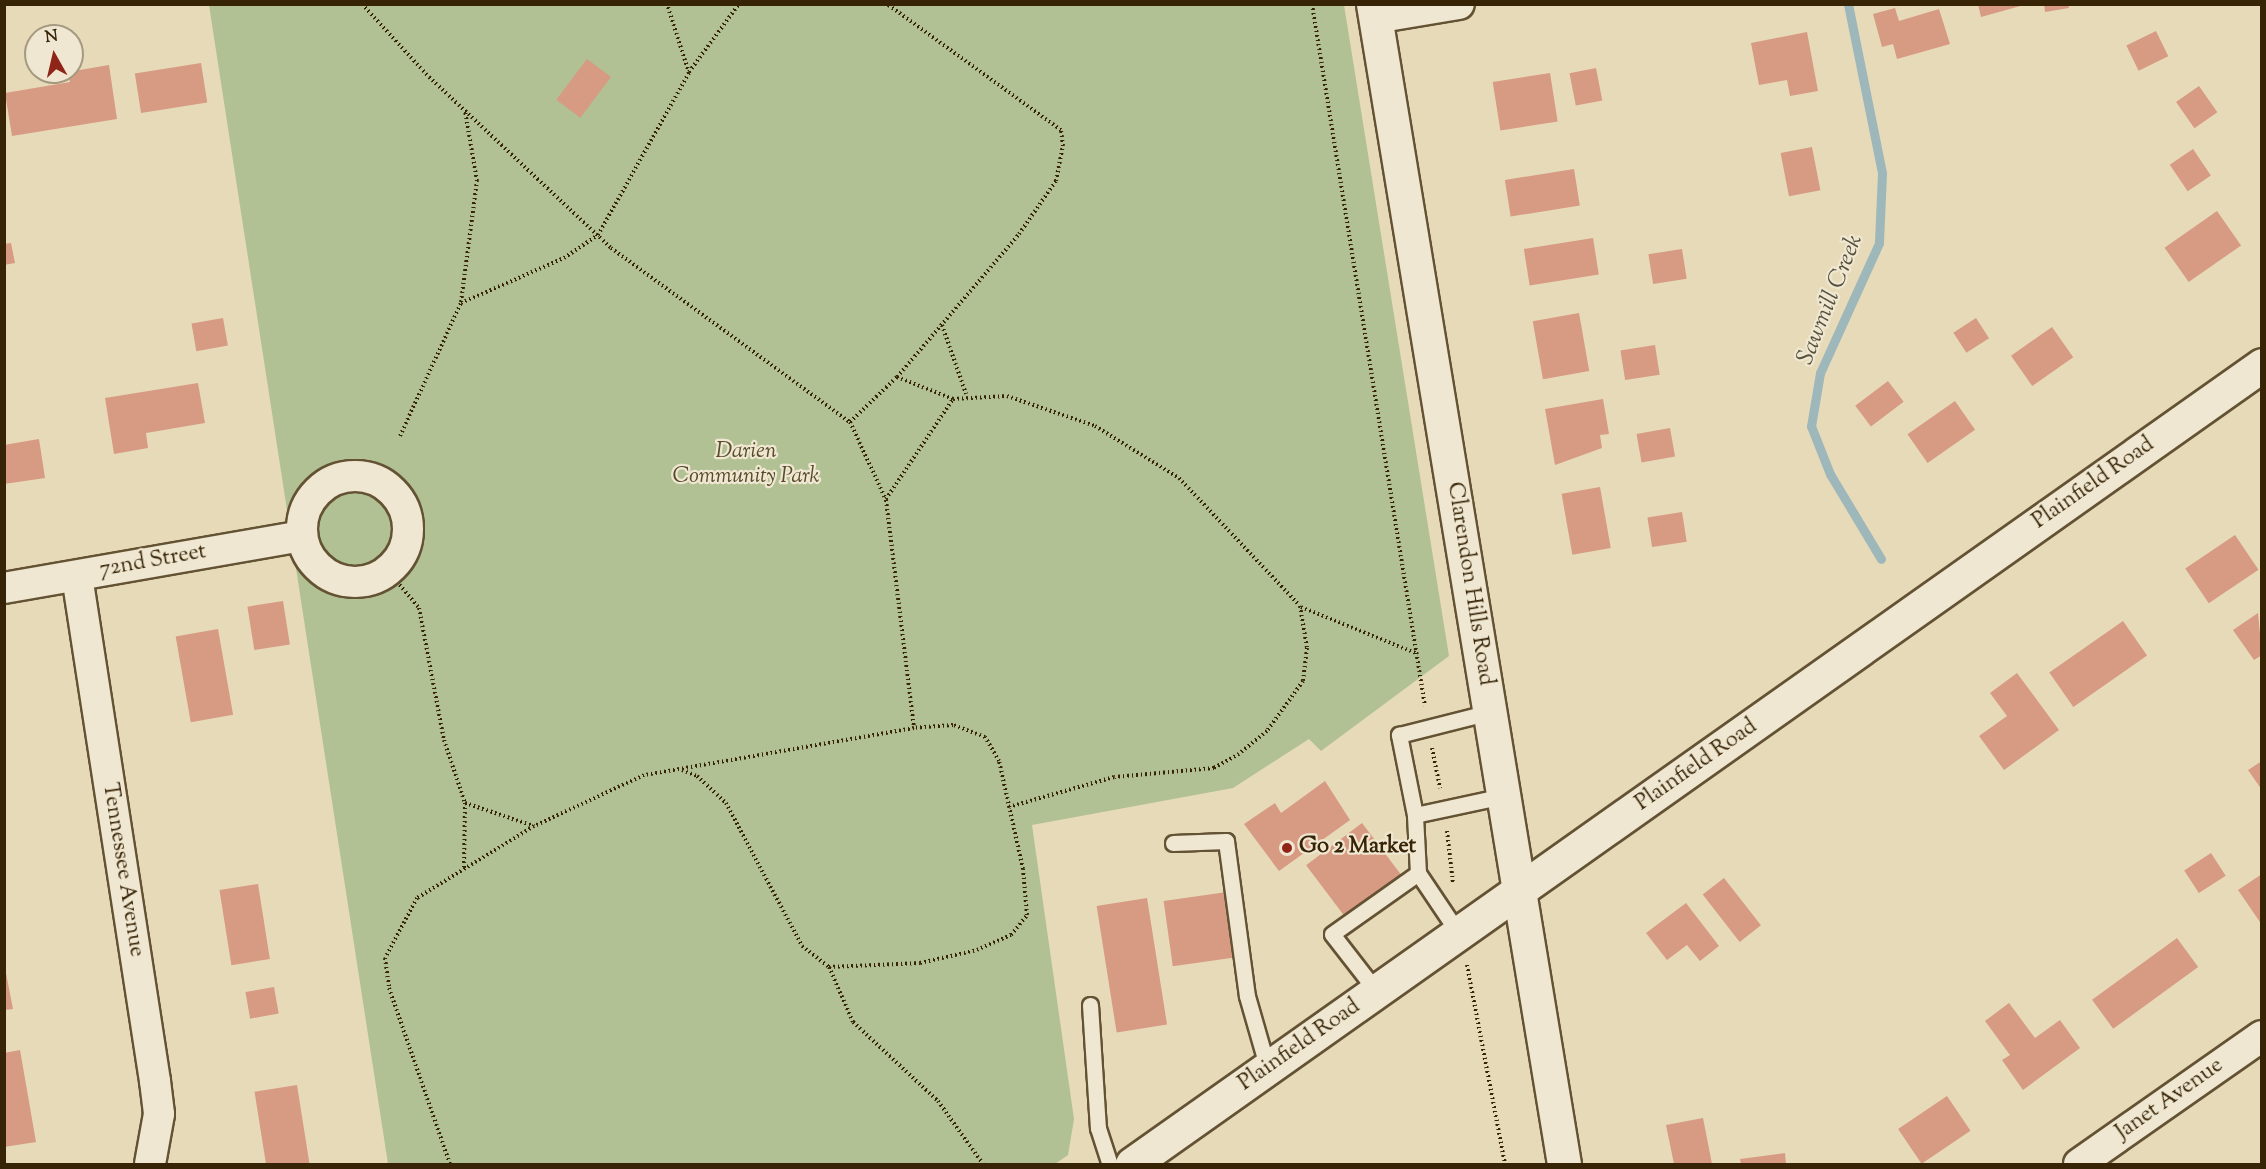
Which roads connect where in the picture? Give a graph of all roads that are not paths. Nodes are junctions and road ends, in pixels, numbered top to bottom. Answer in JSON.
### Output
{"nodes":[{"id":1,"x":1459,"y":4,"type":"edge"},
{"id":2,"x":1374,"y":11,"type":"edge"},
{"id":3,"x":2262,"y":365,"type":"edge"},
{"id":4,"x":301,"y":536,"type":"junction"},
{"id":5,"x":77,"y":576,"type":"junction"},
{"id":6,"x":4,"y":588,"type":"edge"},
{"id":7,"x":1490,"y":712,"type":"junction"},
{"id":8,"x":1504,"y":796,"type":"junction"},
{"id":9,"x":1414,"y":815,"type":"junction"},
{"id":10,"x":1173,"y":843,"type":"dead end"},
{"id":11,"x":1418,"y":873,"type":"junction"},
{"id":12,"x":1520,"y":891,"type":"junction"},
{"id":13,"x":1459,"y":934,"type":"junction"},
{"id":14,"x":1377,"y":992,"type":"junction"},
{"id":15,"x":1090,"y":1005,"type":"dead end"},
{"id":16,"x":2262,"y":1036,"type":"edge"},
{"id":17,"x":1268,"y":1069,"type":"junction"},
{"id":18,"x":150,"y":1164,"type":"edge"},
{"id":19,"x":1110,"y":1164,"type":"edge"},
{"id":20,"x":1132,"y":1164,"type":"edge"},
{"id":21,"x":1564,"y":1164,"type":"edge"},
{"id":22,"x":2079,"y":1164,"type":"edge"}],
"edges":[{"from":1,"to":2,"type":"street"},
{"from":2,"to":7,"type":"main road","name":"Clarendon Hills Road"},
{"from":3,"to":12,"type":"main road","name":"Plainfield Road"},
{"from":4,"to":4,"type":"street"},
{"from":4,"to":5,"type":"street","name":"72nd Street"},
{"from":5,"to":6,"type":"street","name":"72nd Street"},
{"from":5,"to":18,"type":"street","name":"Tennessee Avenue"},
{"from":7,"to":8,"type":"main road","name":"Clarendon Hills Road"},
{"from":7,"to":9,"type":"lane"},
{"from":8,"to":9,"type":"lane"},
{"from":8,"to":12,"type":"main road","name":"Clarendon Hills Road"},
{"from":9,"to":11,"type":"lane"},
{"from":10,"to":17,"type":"lane"},
{"from":11,"to":13,"type":"lane"},
{"from":11,"to":14,"type":"lane"},
{"from":12,"to":13,"type":"main road","name":"Plainfield Road"},
{"from":12,"to":21,"type":"main road","name":"Clarendon Hills Road"},
{"from":13,"to":14,"type":"main road","name":"Plainfield Road"},
{"from":14,"to":17,"type":"main road","name":"Plainfield Road"},
{"from":15,"to":19,"type":"lane"},
{"from":16,"to":22,"type":"street","name":"Janet Avenue"},
{"from":17,"to":20,"type":"main road","name":"Plainfield Road"}]}
